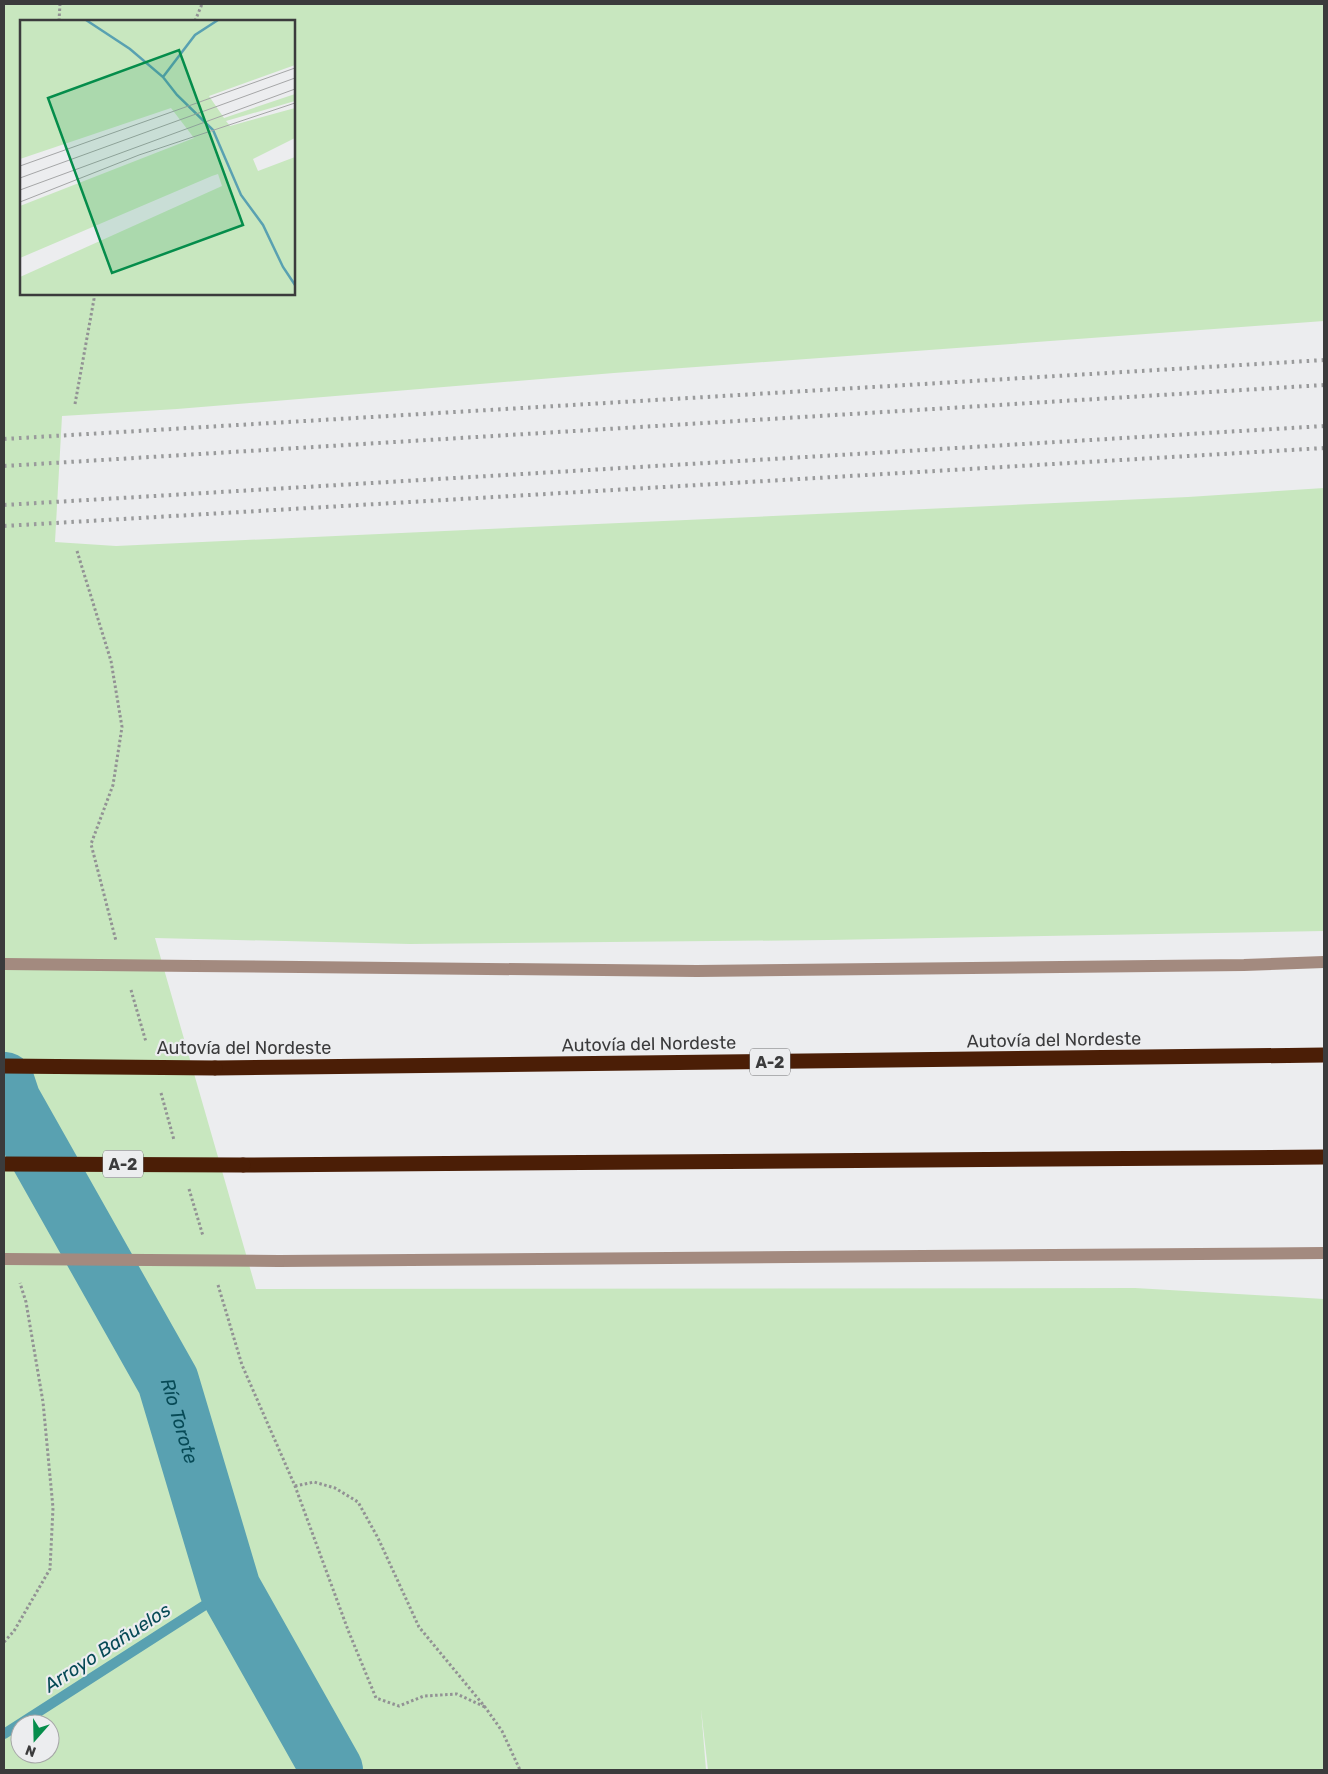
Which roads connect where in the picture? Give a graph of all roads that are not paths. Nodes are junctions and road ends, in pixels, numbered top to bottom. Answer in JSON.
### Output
{"nodes":[{"id":1,"x":1324,"y":962,"type":"edge"},
{"id":2,"x":4,"y":964,"type":"edge"},
{"id":3,"x":1324,"y":1054,"type":"edge"},
{"id":4,"x":4,"y":1066,"type":"edge"},
{"id":5,"x":1324,"y":1157,"type":"edge"},
{"id":6,"x":4,"y":1164,"type":"edge"},
{"id":7,"x":1324,"y":1253,"type":"edge"},
{"id":8,"x":4,"y":1258,"type":"edge"}],
"edges":[{"from":1,"to":2,"type":"street","bridge":true},
{"from":3,"to":4,"type":"highway","name":"Autovía del Nordeste","number":"A-2","bridge":true},
{"from":5,"to":6,"type":"highway","number":"A-2","bridge":true},
{"from":7,"to":8,"type":"street","bridge":true}]}
